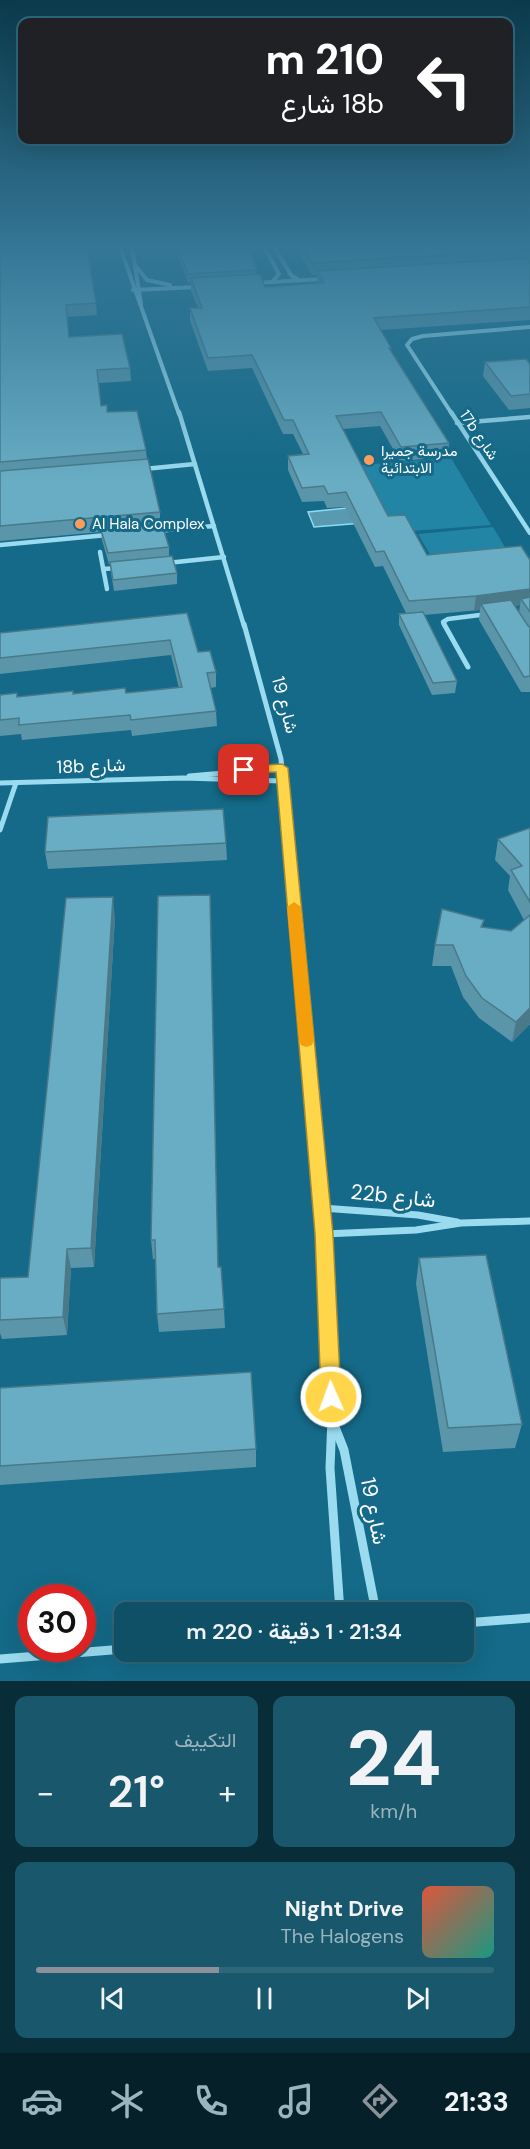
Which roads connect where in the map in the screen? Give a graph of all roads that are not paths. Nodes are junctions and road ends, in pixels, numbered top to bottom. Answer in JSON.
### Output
{"nodes":[{"id":1,"x":148,"y":325,"type":"edge"},
{"id":2,"x":530,"y":327,"type":"edge"},
{"id":3,"x":530,"y":417,"type":"edge"},
{"id":4,"x":457,"y":423,"type":"junction"},
{"id":5,"x":195,"y":464,"type":"junction"},
{"id":6,"x":142,"y":469,"type":"edge"},
{"id":7,"x":530,"y":523,"type":"edge"},
{"id":8,"x":524,"y":524,"type":"junction"},
{"id":9,"x":214,"y":526,"type":"junction"},
{"id":10,"x":146,"y":532,"type":"edge"},
{"id":11,"x":530,"y":532,"type":"edge"},
{"id":12,"x":112,"y":535,"type":"edge"},
{"id":13,"x":0,"y":545,"type":"edge"},
{"id":14,"x":100,"y":552,"type":"dead end"},
{"id":15,"x":224,"y":557,"type":"junction"},
{"id":16,"x":156,"y":564,"type":"edge"},
{"id":17,"x":124,"y":567,"type":"edge"},
{"id":18,"x":103,"y":569,"type":"junction"},
{"id":19,"x":106,"y":589,"type":"dead end"},
{"id":20,"x":491,"y":613,"type":"edge"},
{"id":21,"x":468,"y":667,"type":"dead end"},
{"id":22,"x":282,"y":768,"type":"junction"},
{"id":23,"x":183,"y":778,"type":"junction"},
{"id":24,"x":283,"y":781,"type":"junction"},
{"id":25,"x":0,"y":783,"type":"edge"},
{"id":26,"x":16,"y":783,"type":"junction"},
{"id":27,"x":0,"y":830,"type":"edge"},
{"id":28,"x":322,"y":1208,"type":"junction"},
{"id":29,"x":530,"y":1221,"type":"edge"},
{"id":30,"x":461,"y":1223,"type":"junction"},
{"id":31,"x":324,"y":1234,"type":"junction"},
{"id":32,"x":332,"y":1418,"type":"junction"},
{"id":33,"x":338,"y":1602,"type":"edge"},
{"id":34,"x":374,"y":1602,"type":"edge"},
{"id":35,"x":530,"y":1618,"type":"edge"},
{"id":36,"x":474,"y":1622,"type":"edge"},
{"id":37,"x":114,"y":1650,"type":"edge"},
{"id":38,"x":0,"y":1659,"type":"edge"}],
"edges":[{"from":1,"to":5,"type":"street","name":"شارع 19"},
{"from":2,"to":4,"type":"street","name":"17b شارع"},
{"from":3,"to":4,"type":"street"},
{"from":4,"to":8,"type":"street","name":"17b شارع"},
{"from":5,"to":6,"type":"street"},
{"from":5,"to":9,"type":"street","name":"شارع 19"},
{"from":7,"to":8,"type":"street"},
{"from":8,"to":11,"type":"street","name":"17b شارع"},
{"from":9,"to":10,"type":"street"},
{"from":9,"to":15,"type":"street","name":"شارع 19"},
{"from":12,"to":13,"type":"street"},
{"from":14,"to":18,"type":"street"},
{"from":15,"to":16,"type":"street"},
{"from":15,"to":22,"type":"street","name":"شارع 19"},
{"from":17,"to":18,"type":"street"},
{"from":18,"to":19,"type":"street"},
{"from":20,"to":21,"type":"street"},
{"from":22,"to":23,"type":"street","name":"18b شارع"},
{"from":22,"to":24,"type":"street","name":"شارع 19"},
{"from":23,"to":24,"type":"street","name":"18b شارع"},
{"from":23,"to":26,"type":"street","name":"18b شارع"},
{"from":24,"to":28,"type":"street","name":"شارع 19"},
{"from":25,"to":26,"type":"street","name":"18b شارع"},
{"from":26,"to":27,"type":"street"},
{"from":28,"to":30,"type":"street","name":"22b شارع"},
{"from":28,"to":31,"type":"street","name":"شارع 19"},
{"from":29,"to":30,"type":"street","name":"22b شارع"},
{"from":30,"to":31,"type":"street","name":"22b شارع"},
{"from":31,"to":32,"type":"street","name":"شارع 19"},
{"from":32,"to":33,"type":"street","name":"شارع 19"},
{"from":32,"to":34,"type":"street","name":"شارع 19"},
{"from":35,"to":36,"type":"street"},
{"from":37,"to":38,"type":"street"}]}
